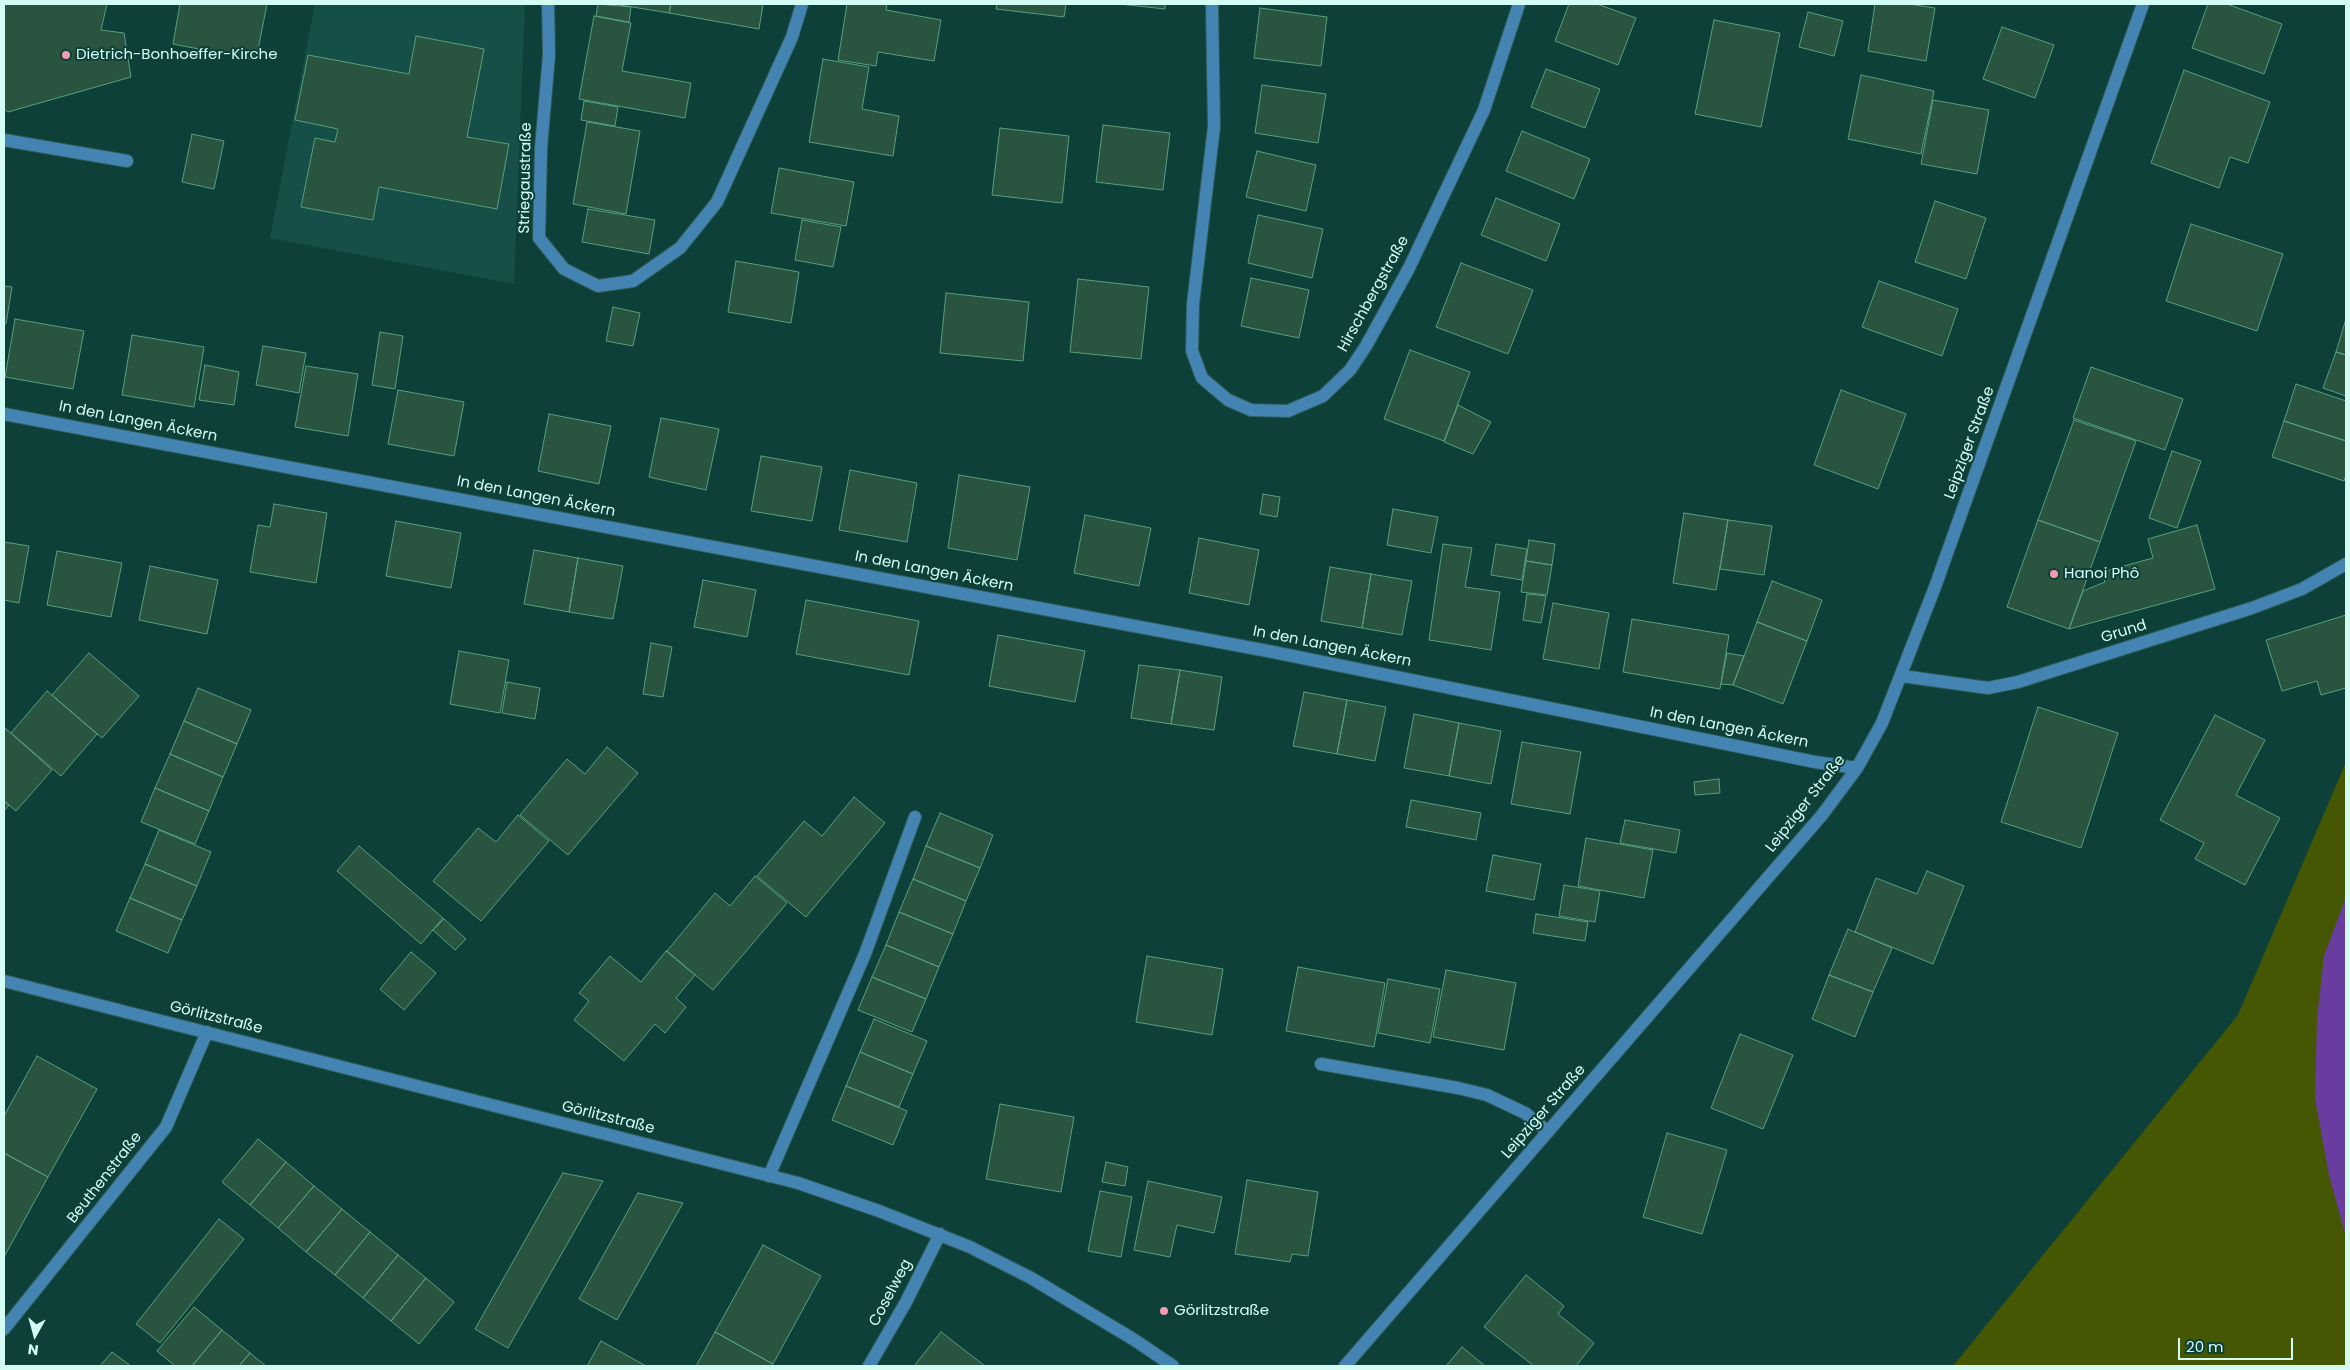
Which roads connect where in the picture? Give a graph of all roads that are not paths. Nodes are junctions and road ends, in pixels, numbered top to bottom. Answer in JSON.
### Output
{"nodes":[{"id":1,"x":548,"y":4,"type":"edge"},
{"id":2,"x":802,"y":4,"type":"edge"},
{"id":3,"x":1212,"y":4,"type":"edge"},
{"id":4,"x":1519,"y":4,"type":"edge"},
{"id":5,"x":2143,"y":4,"type":"edge"},
{"id":6,"x":4,"y":140,"type":"edge"},
{"id":7,"x":127,"y":161,"type":"dead end"},
{"id":8,"x":4,"y":414,"type":"edge"},
{"id":9,"x":2346,"y":564,"type":"edge"},
{"id":10,"x":1902,"y":676,"type":"junction"},
{"id":11,"x":1857,"y":768,"type":"junction"},
{"id":12,"x":915,"y":817,"type":"dead end"},
{"id":13,"x":4,"y":981,"type":"edge"},
{"id":14,"x":207,"y":1032,"type":"junction"},
{"id":15,"x":1321,"y":1064,"type":"dead end"},
{"id":16,"x":1548,"y":1132,"type":"junction"},
{"id":17,"x":768,"y":1176,"type":"junction"},
{"id":18,"x":940,"y":1234,"type":"junction"},
{"id":19,"x":4,"y":1329,"type":"edge"},
{"id":20,"x":869,"y":1366,"type":"edge"},
{"id":21,"x":1174,"y":1366,"type":"edge"},
{"id":22,"x":1345,"y":1366,"type":"edge"}],
"edges":[{"from":1,"to":2,"type":"street","name":"Striegaustraße"},
{"from":3,"to":4,"type":"street","name":"Hirschbergstraße"},
{"from":5,"to":10,"type":"street","name":"Leipziger Straße"},
{"from":6,"to":7,"type":"street"},
{"from":8,"to":11,"type":"street","name":"In den Langen Äckern"},
{"from":9,"to":10,"type":"street","name":"Grund"},
{"from":10,"to":11,"type":"street","name":"Leipziger Straße"},
{"from":11,"to":16,"type":"street","name":"Leipziger Straße"},
{"from":12,"to":17,"type":"street"},
{"from":13,"to":14,"type":"street","name":"Görlitzstraße"},
{"from":14,"to":17,"type":"street","name":"Görlitzstraße"},
{"from":14,"to":19,"type":"street","name":"Beuthenstraße"},
{"from":15,"to":16,"type":"street"},
{"from":16,"to":22,"type":"street","name":"Leipziger Straße"},
{"from":17,"to":18,"type":"street","name":"Görlitzstraße"},
{"from":18,"to":20,"type":"street","name":"Coselweg"},
{"from":18,"to":21,"type":"street","name":"Görlitzstraße"}]}
